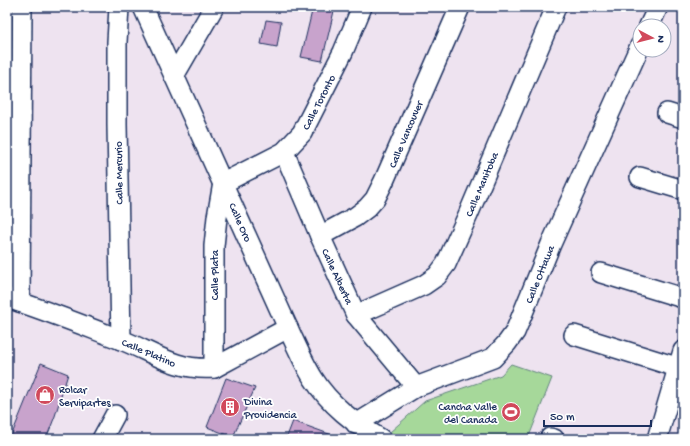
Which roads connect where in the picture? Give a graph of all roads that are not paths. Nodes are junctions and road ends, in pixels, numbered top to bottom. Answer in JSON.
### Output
{"nodes":[{"id":1,"x":22,"y":7,"type":"edge"},
{"id":2,"x":119,"y":7,"type":"edge"},
{"id":3,"x":143,"y":7,"type":"edge"},
{"id":4,"x":214,"y":7,"type":"edge"},
{"id":5,"x":362,"y":7,"type":"edge"},
{"id":6,"x":460,"y":7,"type":"edge"},
{"id":7,"x":556,"y":7,"type":"edge"},
{"id":8,"x":658,"y":7,"type":"edge"},
{"id":9,"x":653,"y":18,"type":"edge"},
{"id":10,"x":635,"y":58,"type":"edge"},
{"id":11,"x":174,"y":76,"type":"junction"},
{"id":12,"x":284,"y":152,"type":"junction"},
{"id":13,"x":640,"y":177,"type":"dead end"},
{"id":14,"x":223,"y":183,"type":"junction"},
{"id":15,"x":683,"y":190,"type":"edge"},
{"id":16,"x":320,"y":236,"type":"junction"},
{"id":17,"x":601,"y":273,"type":"dead end"},
{"id":18,"x":683,"y":298,"type":"edge"},
{"id":19,"x":13,"y":300,"type":"edge"},
{"id":20,"x":356,"y":315,"type":"junction"},
{"id":21,"x":288,"y":328,"type":"junction"},
{"id":22,"x":574,"y":335,"type":"dead end"},
{"id":23,"x":121,"y":340,"type":"junction"},
{"id":24,"x":681,"y":362,"type":"edge"},
{"id":25,"x":214,"y":368,"type":"junction"},
{"id":26,"x":416,"y":387,"type":"junction"},
{"id":27,"x":115,"y":415,"type":"dead end"},
{"id":28,"x":356,"y":424,"type":"junction"},
{"id":29,"x":102,"y":439,"type":"edge"},
{"id":30,"x":381,"y":439,"type":"edge"},
{"id":31,"x":657,"y":439,"type":"edge"}],
"edges":[{"from":1,"to":19,"type":"street"},
{"from":2,"to":23,"type":"street","name":"Calle Mercurio"},
{"from":3,"to":11,"type":"street","name":"Calle Oro"},
{"from":4,"to":11,"type":"street"},
{"from":5,"to":12,"type":"street","name":"Calle Toronto"},
{"from":6,"to":16,"type":"street","name":"Calle Vancouver"},
{"from":7,"to":20,"type":"street","name":"Calle Manitoba"},
{"from":8,"to":9,"type":"street"},
{"from":10,"to":26,"type":"street","name":"Calle Ottawa"},
{"from":11,"to":14,"type":"street","name":"Calle Oro"},
{"from":12,"to":14,"type":"street","name":"Calle Toronto"},
{"from":12,"to":16,"type":"street","name":"Calle Alberta"},
{"from":13,"to":15,"type":"street"},
{"from":14,"to":21,"type":"street","name":"Calle Oro"},
{"from":14,"to":25,"type":"street","name":"Calle Plata"},
{"from":16,"to":20,"type":"street","name":"Calle Alberta"},
{"from":17,"to":18,"type":"street"},
{"from":19,"to":23,"type":"street","name":"Calle Platino"},
{"from":20,"to":26,"type":"street","name":"Calle Alberta"},
{"from":21,"to":25,"type":"street","name":"Calle Platino"},
{"from":21,"to":28,"type":"street","name":"Calle Oro"},
{"from":22,"to":24,"type":"street"},
{"from":23,"to":25,"type":"street","name":"Calle Platino"},
{"from":24,"to":31,"type":"street"},
{"from":26,"to":28,"type":"street","name":"Calle Ottawa"},
{"from":27,"to":29,"type":"street"},
{"from":28,"to":30,"type":"street","name":"Calle Oro"}]}
